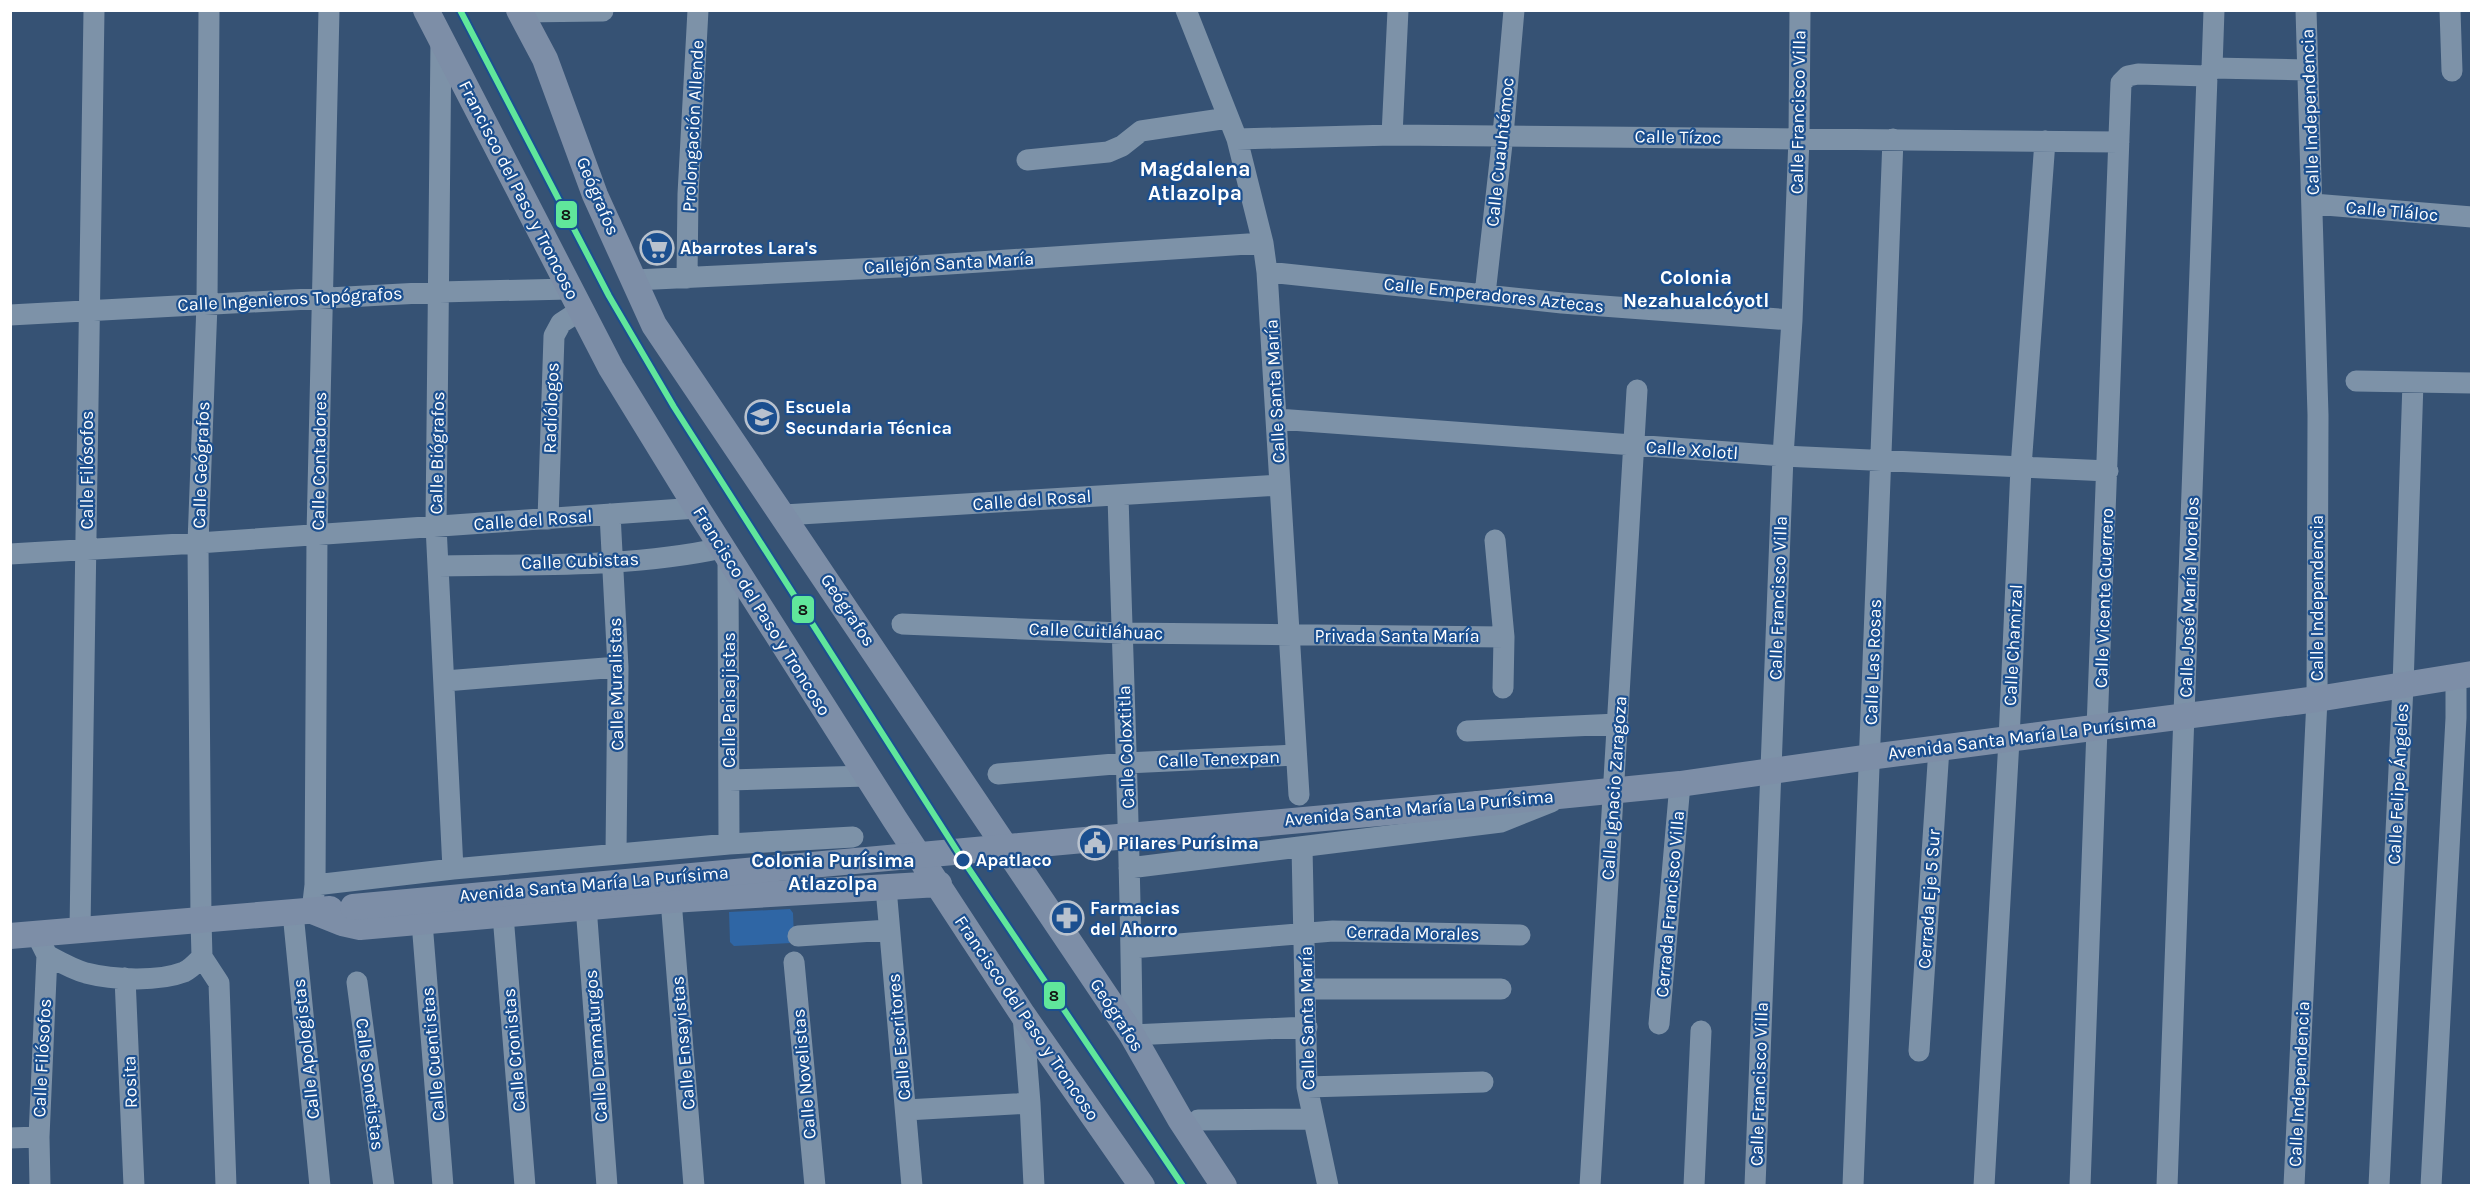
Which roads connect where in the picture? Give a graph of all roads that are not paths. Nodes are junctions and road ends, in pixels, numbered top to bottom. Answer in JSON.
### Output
{"nodes":[{"id":1,"x":94,"y":10,"type":"edge"},
{"id":2,"x":209,"y":10,"type":"edge"},
{"id":3,"x":329,"y":10,"type":"edge"},
{"id":4,"x":426,"y":10,"type":"edge"},
{"id":5,"x":698,"y":10,"type":"edge"},
{"id":6,"x":1186,"y":10,"type":"edge"},
{"id":7,"x":1398,"y":10,"type":"edge"},
{"id":8,"x":1514,"y":10,"type":"edge"},
{"id":9,"x":1800,"y":10,"type":"edge"},
{"id":10,"x":2214,"y":10,"type":"edge"},
{"id":11,"x":2306,"y":10,"type":"edge"},
{"id":12,"x":2450,"y":10,"type":"edge"},
{"id":13,"x":519,"y":11,"type":"edge"},
{"id":14,"x":603,"y":11,"type":"edge"},
{"id":15,"x":441,"y":37,"type":"junction"},
{"id":16,"x":2307,"y":70,"type":"junction"},
{"id":17,"x":2452,"y":71,"type":"dead end"},
{"id":18,"x":2209,"y":72,"type":"junction"},
{"id":19,"x":1228,"y":118,"type":"junction"},
{"id":20,"x":1392,"y":135,"type":"junction"},
{"id":21,"x":1503,"y":135,"type":"junction"},
{"id":22,"x":1799,"y":138,"type":"junction"},
{"id":23,"x":1237,"y":139,"type":"junction"},
{"id":24,"x":1893,"y":139,"type":"junction"},
{"id":25,"x":2045,"y":141,"type":"junction"},
{"id":26,"x":2119,"y":142,"type":"junction"},
{"id":27,"x":1028,"y":160,"type":"dead end"},
{"id":28,"x":2313,"y":204,"type":"junction"},
{"id":29,"x":2472,"y":217,"type":"edge"},
{"id":30,"x":1263,"y":243,"type":"junction"},
{"id":31,"x":1267,"y":272,"type":"junction"},
{"id":32,"x":687,"y":278,"type":"junction"},
{"id":33,"x":634,"y":280,"type":"junction"},
{"id":34,"x":439,"y":292,"type":"junction"},
{"id":35,"x":1485,"y":294,"type":"junction"},
{"id":36,"x":323,"y":297,"type":"junction"},
{"id":37,"x":575,"y":299,"type":"junction"},
{"id":38,"x":207,"y":304,"type":"junction"},
{"id":39,"x":87,"y":309,"type":"junction"},
{"id":40,"x":10,"y":315,"type":"edge"},
{"id":41,"x":1792,"y":320,"type":"junction"},
{"id":42,"x":2356,"y":381,"type":"dead end"},
{"id":43,"x":2413,"y":382,"type":"junction"},
{"id":44,"x":2472,"y":383,"type":"edge"},
{"id":45,"x":1637,"y":390,"type":"dead end"},
{"id":46,"x":1277,"y":419,"type":"junction"},
{"id":47,"x":1634,"y":445,"type":"junction"},
{"id":48,"x":1784,"y":456,"type":"junction"},
{"id":49,"x":1880,"y":461,"type":"junction"},
{"id":50,"x":2021,"y":467,"type":"junction"},
{"id":51,"x":2108,"y":471,"type":"junction"},
{"id":52,"x":1280,"y":485,"type":"junction"},
{"id":53,"x":1118,"y":495,"type":"junction"},
{"id":54,"x":697,"y":508,"type":"junction"},
{"id":55,"x":609,"y":514,"type":"junction"},
{"id":56,"x":784,"y":515,"type":"junction"},
{"id":57,"x":548,"y":519,"type":"junction"},
{"id":58,"x":436,"y":526,"type":"junction"},
{"id":59,"x":318,"y":534,"type":"junction"},
{"id":60,"x":1495,"y":540,"type":"dead end"},
{"id":61,"x":198,"y":543,"type":"junction"},
{"id":62,"x":86,"y":549,"type":"junction"},
{"id":63,"x":725,"y":552,"type":"junction"},
{"id":64,"x":10,"y":554,"type":"edge"},
{"id":65,"x":613,"y":562,"type":"junction"},
{"id":66,"x":438,"y":566,"type":"junction"},
{"id":67,"x":902,"y":624,"type":"dead end"},
{"id":68,"x":1122,"y":633,"type":"junction"},
{"id":69,"x":1290,"y":635,"type":"junction"},
{"id":70,"x":1504,"y":637,"type":"junction"},
{"id":71,"x":618,"y":667,"type":"junction"},
{"id":72,"x":2464,"y":676,"type":"edge"},
{"id":73,"x":445,"y":681,"type":"junction"},
{"id":74,"x":2403,"y":686,"type":"junction"},
{"id":75,"x":1503,"y":688,"type":"dead end"},
{"id":76,"x":2317,"y":699,"type":"junction"},
{"id":77,"x":2185,"y":715,"type":"junction"},
{"id":78,"x":1618,"y":724,"type":"junction"},
{"id":79,"x":2099,"y":728,"type":"junction"},
{"id":80,"x":1467,"y":731,"type":"dead end"},
{"id":81,"x":2009,"y":740,"type":"junction"},
{"id":82,"x":1939,"y":748,"type":"junction"},
{"id":83,"x":1296,"y":755,"type":"junction"},
{"id":84,"x":1870,"y":757,"type":"junction"},
{"id":85,"x":1125,"y":763,"type":"junction"},
{"id":86,"x":1772,"y":771,"type":"junction"},
{"id":87,"x":998,"y":774,"type":"dead end"},
{"id":88,"x":867,"y":776,"type":"junction"},
{"id":89,"x":729,"y":780,"type":"junction"},
{"id":90,"x":1680,"y":784,"type":"junction"},
{"id":91,"x":1299,"y":789,"type":"dead end"},
{"id":92,"x":1613,"y":789,"type":"junction"},
{"id":93,"x":1572,"y":793,"type":"junction"},
{"id":94,"x":853,"y":837,"type":"dead end"},
{"id":95,"x":729,"y":844,"type":"junction"},
{"id":96,"x":1302,"y":848,"type":"junction"},
{"id":97,"x":616,"y":854,"type":"junction"},
{"id":98,"x":1129,"y":868,"type":"junction"},
{"id":99,"x":453,"y":869,"type":"junction"},
{"id":100,"x":939,"y":884,"type":"junction"},
{"id":101,"x":315,"y":885,"type":"junction"},
{"id":102,"x":886,"y":888,"type":"junction"},
{"id":103,"x":671,"y":900,"type":"junction"},
{"id":104,"x":586,"y":906,"type":"junction"},
{"id":105,"x":303,"y":912,"type":"junction"},
{"id":106,"x":503,"y":915,"type":"junction"},
{"id":107,"x":201,"y":920,"type":"junction"},
{"id":108,"x":422,"y":922,"type":"junction"},
{"id":109,"x":80,"y":930,"type":"junction"},
{"id":110,"x":889,"y":930,"type":"junction"},
{"id":111,"x":1305,"y":933,"type":"junction"},
{"id":112,"x":1520,"y":935,"type":"dead end"},
{"id":113,"x":10,"y":936,"type":"edge"},
{"id":114,"x":798,"y":936,"type":"dead end"},
{"id":115,"x":42,"y":944,"type":"junction"},
{"id":116,"x":1131,"y":948,"type":"junction"},
{"id":117,"x":202,"y":957,"type":"junction"},
{"id":118,"x":794,"y":962,"type":"dead end"},
{"id":119,"x":125,"y":978,"type":"junction"},
{"id":120,"x":357,"y":982,"type":"dead end"},
{"id":121,"x":1306,"y":989,"type":"junction"},
{"id":122,"x":1501,"y":989,"type":"dead end"},
{"id":123,"x":1023,"y":1015,"type":"junction"},
{"id":124,"x":1659,"y":1024,"type":"dead end"},
{"id":125,"x":1306,"y":1027,"type":"junction"},
{"id":126,"x":1701,"y":1031,"type":"dead end"},
{"id":127,"x":1132,"y":1035,"type":"junction"},
{"id":128,"x":1919,"y":1051,"type":"dead end"},
{"id":129,"x":1483,"y":1082,"type":"dead end"},
{"id":130,"x":1307,"y":1087,"type":"junction"},
{"id":131,"x":1030,"y":1102,"type":"junction"},
{"id":132,"x":906,"y":1110,"type":"junction"},
{"id":133,"x":1312,"y":1119,"type":"junction"},
{"id":134,"x":1198,"y":1120,"type":"dead end"},
{"id":135,"x":39,"y":1137,"type":"junction"},
{"id":136,"x":10,"y":1138,"type":"edge"},
{"id":137,"x":40,"y":1185,"type":"edge"},
{"id":138,"x":134,"y":1185,"type":"edge"},
{"id":139,"x":226,"y":1185,"type":"edge"},
{"id":140,"x":320,"y":1185,"type":"edge"},
{"id":141,"x":384,"y":1185,"type":"edge"},
{"id":142,"x":443,"y":1185,"type":"edge"},
{"id":143,"x":525,"y":1185,"type":"edge"},
{"id":144,"x":607,"y":1185,"type":"edge"},
{"id":145,"x":694,"y":1185,"type":"edge"},
{"id":146,"x":815,"y":1185,"type":"edge"},
{"id":147,"x":912,"y":1185,"type":"edge"},
{"id":148,"x":1034,"y":1185,"type":"edge"},
{"id":149,"x":1142,"y":1185,"type":"edge"},
{"id":150,"x":1224,"y":1185,"type":"edge"},
{"id":151,"x":1328,"y":1185,"type":"edge"},
{"id":152,"x":1590,"y":1185,"type":"edge"},
{"id":153,"x":1694,"y":1185,"type":"edge"},
{"id":154,"x":1755,"y":1185,"type":"edge"},
{"id":155,"x":1853,"y":1185,"type":"edge"},
{"id":156,"x":1984,"y":1185,"type":"edge"},
{"id":157,"x":2080,"y":1185,"type":"edge"},
{"id":158,"x":2167,"y":1185,"type":"edge"},
{"id":159,"x":2294,"y":1185,"type":"edge"},
{"id":160,"x":2379,"y":1185,"type":"edge"},
{"id":161,"x":2431,"y":1185,"type":"edge"}],
"edges":[{"from":1,"to":39,"type":"street","name":"Calle Filósofos"},
{"from":2,"to":38,"type":"street","name":"Calle Geógrafos"},
{"from":3,"to":36,"type":"street","name":"Calle Contadores"},
{"from":4,"to":15,"type":"main road","name":"Francisco del Paso y Troncoso"},
{"from":5,"to":32,"type":"street","name":"Prolongación Allende"},
{"from":6,"to":19,"type":"street","name":"Calle Santa María"},
{"from":7,"to":20,"type":"street"},
{"from":8,"to":21,"type":"street","name":"Calle Cuauhtémoc"},
{"from":9,"to":22,"type":"street","name":"Calle Francisco Villa"},
{"from":10,"to":18,"type":"street","name":"Calle José María Morelos"},
{"from":11,"to":16,"type":"street","name":"Calle Independencia"},
{"from":12,"to":17,"type":"street"},
{"from":13,"to":14,"type":"street"},
{"from":13,"to":33,"type":"main road","name":"Geógrafos"},
{"from":15,"to":34,"type":"street","name":"Calle Biógrafos"},
{"from":15,"to":37,"type":"main road","name":"Francisco del Paso y Troncoso"},
{"from":16,"to":18,"type":"street"},
{"from":16,"to":28,"type":"street","name":"Calle Independencia"},
{"from":18,"to":26,"type":"street","name":"Calle Vicente Guerrero"},
{"from":18,"to":77,"type":"street","name":"Calle José María Morelos"},
{"from":19,"to":23,"type":"street","name":"Calle Santa María"},
{"from":19,"to":27,"type":"street"},
{"from":20,"to":21,"type":"street","name":"Calle Tízoc"},
{"from":20,"to":23,"type":"street","name":"Calle Tízoc"},
{"from":21,"to":22,"type":"street","name":"Calle Tízoc"},
{"from":21,"to":35,"type":"street","name":"Calle Cuauhtémoc"},
{"from":22,"to":24,"type":"street","name":"Calle Tízoc"},
{"from":22,"to":41,"type":"street","name":"Calle Francisco Villa"},
{"from":23,"to":30,"type":"street","name":"Calle Santa María"},
{"from":24,"to":25,"type":"street","name":"Calle Tízoc"},
{"from":24,"to":49,"type":"street","name":"Calle Las Rosas"},
{"from":25,"to":26,"type":"street","name":"Calle Tízoc"},
{"from":25,"to":50,"type":"street","name":"Calle Chamizal"},
{"from":26,"to":51,"type":"street","name":"Calle Vicente Guerrero"},
{"from":28,"to":29,"type":"street","name":"Calle Tláloc"},
{"from":28,"to":76,"type":"street","name":"Calle Independencia"},
{"from":30,"to":31,"type":"street","name":"Calle Santa María"},
{"from":30,"to":32,"type":"street","name":"Callejón Santa María"},
{"from":31,"to":35,"type":"street","name":"Calle Emperadores Aztecas"},
{"from":31,"to":46,"type":"street","name":"Calle Santa María"},
{"from":32,"to":33,"type":"street","name":"Callejón Santa María"},
{"from":33,"to":56,"type":"main road","name":"Geógrafos"},
{"from":34,"to":36,"type":"street","name":"Calle Ingenieros Topógrafos"},
{"from":34,"to":37,"type":"street","name":"Calle Ingenieros Topógrafos"},
{"from":34,"to":58,"type":"street","name":"Calle Biógrafos"},
{"from":35,"to":41,"type":"street","name":"Calle Emperadores Aztecas"},
{"from":36,"to":38,"type":"street","name":"Calle Ingenieros Topógrafos"},
{"from":36,"to":59,"type":"street","name":"Calle Contadores"},
{"from":37,"to":54,"type":"main road","name":"Francisco del Paso y Troncoso"},
{"from":37,"to":57,"type":"street","name":"Radiólogos"},
{"from":38,"to":39,"type":"street","name":"Calle Ingenieros Topógrafos"},
{"from":38,"to":61,"type":"street","name":"Calle Geógrafos"},
{"from":39,"to":40,"type":"street","name":"Calle Ingenieros Topógrafos"},
{"from":39,"to":62,"type":"street","name":"Calle Filósofos"},
{"from":41,"to":48,"type":"street","name":"Calle Francisco Villa"},
{"from":42,"to":43,"type":"street"},
{"from":43,"to":44,"type":"street"},
{"from":43,"to":74,"type":"street","name":"Calle Felipe Ángeles"},
{"from":45,"to":47,"type":"street","name":"Calle Ignacio Zaragoza"},
{"from":46,"to":47,"type":"street","name":"Calle Xolotl"},
{"from":46,"to":52,"type":"street","name":"Calle Santa María"},
{"from":47,"to":48,"type":"street","name":"Calle Xolotl"},
{"from":47,"to":78,"type":"street","name":"Calle Ignacio Zaragoza"},
{"from":48,"to":49,"type":"street","name":"Calle Xolotl"},
{"from":48,"to":86,"type":"street","name":"Calle Francisco Villa"},
{"from":49,"to":50,"type":"street","name":"Calle Xolotl"},
{"from":49,"to":84,"type":"street","name":"Calle Las Rosas"},
{"from":50,"to":51,"type":"street","name":"Calle Xolotl"},
{"from":50,"to":81,"type":"street","name":"Calle Chamizal"},
{"from":51,"to":79,"type":"street","name":"Calle Vicente Guerrero"},
{"from":52,"to":53,"type":"street","name":"Calle del Rosal"},
{"from":52,"to":69,"type":"street","name":"Calle Santa María"},
{"from":53,"to":56,"type":"street","name":"Calle del Rosal"},
{"from":53,"to":68,"type":"street","name":"Calle Coloxtitla"},
{"from":54,"to":55,"type":"street","name":"Calle del Rosal"},
{"from":54,"to":63,"type":"main road","name":"Francisco del Paso y Troncoso"},
{"from":55,"to":57,"type":"street","name":"Calle del Rosal"},
{"from":55,"to":65,"type":"street","name":"Calle Muralistas"},
{"from":56,"to":127,"type":"main road","name":"Geógrafos"},
{"from":57,"to":58,"type":"street","name":"Calle del Rosal"},
{"from":58,"to":59,"type":"street","name":"Calle del Rosal"},
{"from":58,"to":66,"type":"street","name":"Calle Biógrafos"},
{"from":59,"to":61,"type":"street","name":"Calle del Rosal"},
{"from":59,"to":101,"type":"street","name":"Calle Contadores"},
{"from":60,"to":70,"type":"street","name":"Privada Santa María"},
{"from":61,"to":62,"type":"street","name":"Calle del Rosal"},
{"from":61,"to":107,"type":"street","name":"Calle Geógrafos"},
{"from":62,"to":64,"type":"street","name":"Calle del Rosal"},
{"from":62,"to":109,"type":"street","name":"Calle Filósofos"},
{"from":63,"to":65,"type":"street","name":"Calle Cubistas"},
{"from":63,"to":88,"type":"main road","name":"Francisco del Paso y Troncoso"},
{"from":63,"to":89,"type":"street","name":"Calle Paisajistas"},
{"from":65,"to":66,"type":"street","name":"Calle Cubistas"},
{"from":65,"to":71,"type":"street","name":"Calle Muralistas"},
{"from":66,"to":73,"type":"street","name":"Calle Biógrafos"},
{"from":67,"to":68,"type":"street","name":"Calle Cuitláhuac"},
{"from":68,"to":69,"type":"street","name":"Calle Cuitláhuac"},
{"from":68,"to":85,"type":"street","name":"Calle Coloxtitla"},
{"from":69,"to":70,"type":"street","name":"Privada Santa María"},
{"from":69,"to":83,"type":"street","name":"Calle Santa María"},
{"from":70,"to":75,"type":"street","name":"Privada Santa María"},
{"from":71,"to":73,"type":"street"},
{"from":71,"to":97,"type":"street","name":"Calle Muralistas"},
{"from":72,"to":74,"type":"main road","name":"Avenida Santa María La Purísima"},
{"from":72,"to":161,"type":"street"},
{"from":73,"to":99,"type":"street","name":"Calle Biógrafos"},
{"from":74,"to":76,"type":"main road","name":"Avenida Santa María La Purísima"},
{"from":74,"to":160,"type":"street","name":"Calle Felipe Ángeles"},
{"from":76,"to":77,"type":"main road","name":"Avenida Santa María La Purísima"},
{"from":76,"to":159,"type":"street","name":"Calle Independencia"},
{"from":77,"to":79,"type":"main road","name":"Avenida Santa María La Purísima"},
{"from":77,"to":158,"type":"street","name":"Calle José María Morelos"},
{"from":78,"to":80,"type":"street"},
{"from":78,"to":92,"type":"street","name":"Calle Ignacio Zaragoza"},
{"from":79,"to":81,"type":"main road","name":"Avenida Santa María La Purísima"},
{"from":79,"to":157,"type":"street","name":"Calle Vicente Guerrero"},
{"from":81,"to":82,"type":"main road","name":"Avenida Santa María La Purísima"},
{"from":81,"to":156,"type":"street","name":"Calle Chamizal"},
{"from":82,"to":84,"type":"main road","name":"Avenida Santa María La Purísima"},
{"from":82,"to":128,"type":"street","name":"Cerrada Eje 5 Sur"},
{"from":83,"to":85,"type":"street","name":"Calle Tenexpan"},
{"from":83,"to":91,"type":"street","name":"Calle Santa María"},
{"from":84,"to":86,"type":"main road","name":"Avenida Santa María La Purísima"},
{"from":84,"to":155,"type":"street","name":"Calle Las Rosas"},
{"from":85,"to":87,"type":"street","name":"Calle Tenexpan"},
{"from":85,"to":98,"type":"street","name":"Calle Coloxtitla"},
{"from":86,"to":90,"type":"main road","name":"Avenida Santa María La Purísima"},
{"from":86,"to":154,"type":"street","name":"Calle Francisco Villa"},
{"from":88,"to":89,"type":"street"},
{"from":88,"to":100,"type":"main road","name":"Francisco del Paso y Troncoso"},
{"from":89,"to":95,"type":"street","name":"Calle Paisajistas"},
{"from":90,"to":92,"type":"main road","name":"Avenida Santa María La Purísima"},
{"from":90,"to":124,"type":"street","name":"Cerrada Francisco Villa"},
{"from":92,"to":93,"type":"main road","name":"Avenida Santa María La Purísima"},
{"from":92,"to":152,"type":"street","name":"Calle Ignacio Zaragoza"},
{"from":93,"to":96,"type":"street","name":"Avenida Santa María La Purísima"},
{"from":93,"to":105,"type":"main road","name":"Avenida Santa María La Purísima","bridge":true},
{"from":94,"to":95,"type":"street"},
{"from":95,"to":97,"type":"street"},
{"from":96,"to":98,"type":"street","name":"Avenida Santa María La Purísima"},
{"from":96,"to":111,"type":"street","name":"Calle Santa María"},
{"from":97,"to":99,"type":"street"},
{"from":98,"to":116,"type":"street","name":"Calle Coloxtitla"},
{"from":99,"to":101,"type":"street"},
{"from":100,"to":102,"type":"main road"},
{"from":100,"to":123,"type":"main road","name":"Francisco del Paso y Troncoso"},
{"from":101,"to":105,"type":"street","name":"Calle Contadores"},
{"from":102,"to":103,"type":"main road"},
{"from":102,"to":110,"type":"street","name":"Calle Escritores"},
{"from":103,"to":104,"type":"main road"},
{"from":103,"to":145,"type":"street","name":"Calle Ensayistas"},
{"from":104,"to":106,"type":"main road"},
{"from":104,"to":144,"type":"street","name":"Calle Dramaturgos"},
{"from":105,"to":107,"type":"main road","name":"Avenida Santa María La Purísima"},
{"from":105,"to":108,"type":"main road"},
{"from":105,"to":140,"type":"street","name":"Calle Apologistas"},
{"from":106,"to":108,"type":"main road"},
{"from":106,"to":143,"type":"street","name":"Calle Cronistas"},
{"from":107,"to":109,"type":"main road","name":"Avenida Santa María La Purísima"},
{"from":107,"to":117,"type":"street","name":"Calle Geógrafos"},
{"from":108,"to":142,"type":"street","name":"Calle Cuentistas"},
{"from":109,"to":115,"type":"main road","name":"Avenida Santa María La Purísima"},
{"from":110,"to":114,"type":"street"},
{"from":110,"to":132,"type":"street","name":"Calle Escritores"},
{"from":111,"to":112,"type":"street","name":"Cerrada Morales"},
{"from":111,"to":116,"type":"street","name":"Cerrada Morales"},
{"from":111,"to":121,"type":"street","name":"Calle Santa María"},
{"from":113,"to":115,"type":"main road","name":"Avenida Santa María La Purísima"},
{"from":115,"to":119,"type":"street"},
{"from":115,"to":135,"type":"street","name":"Calle Filósofos"},
{"from":116,"to":127,"type":"street","name":"Calle Coloxtitla"},
{"from":117,"to":119,"type":"street"},
{"from":117,"to":139,"type":"street"},
{"from":118,"to":146,"type":"street","name":"Calle Novelistas"},
{"from":119,"to":138,"type":"street","name":"Rosita"},
{"from":120,"to":141,"type":"street","name":"Calle Sonetistas"},
{"from":121,"to":122,"type":"street"},
{"from":121,"to":125,"type":"street","name":"Calle Santa María"},
{"from":123,"to":131,"type":"street"},
{"from":123,"to":149,"type":"main road","name":"Francisco del Paso y Troncoso"},
{"from":125,"to":127,"type":"street"},
{"from":125,"to":130,"type":"street","name":"Calle Santa María"},
{"from":126,"to":153,"type":"street"},
{"from":127,"to":150,"type":"main road","name":"Geógrafos"},
{"from":129,"to":130,"type":"street"},
{"from":130,"to":133,"type":"street","name":"Calle Santa María"},
{"from":131,"to":132,"type":"street"},
{"from":131,"to":148,"type":"street"},
{"from":132,"to":147,"type":"street","name":"Calle Escritores"},
{"from":133,"to":134,"type":"street"},
{"from":133,"to":151,"type":"street","name":"Calle Santa María"},
{"from":135,"to":136,"type":"street"},
{"from":135,"to":137,"type":"street","name":"Calle Filósofos"}]}
